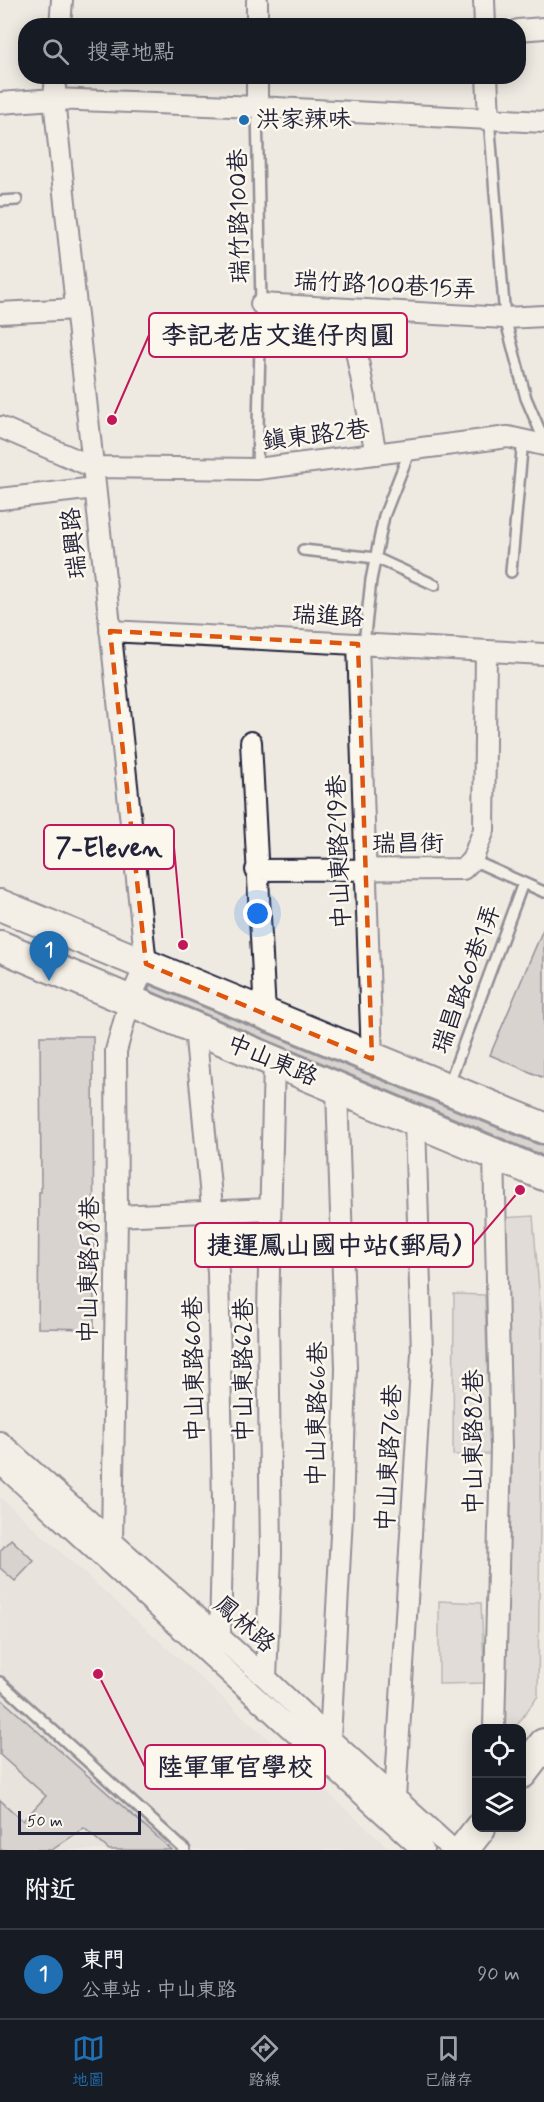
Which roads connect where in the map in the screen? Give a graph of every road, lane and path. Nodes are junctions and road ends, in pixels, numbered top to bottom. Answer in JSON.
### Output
{"nodes":[{"id":1,"x":62,"y":0,"type":"edge"},
{"id":2,"x":257,"y":0,"type":"edge"},
{"id":3,"x":484,"y":0,"type":"edge"},
{"id":4,"x":61,"y":18,"type":"edge"},
{"id":5,"x":257,"y":18,"type":"edge"},
{"id":6,"x":485,"y":18,"type":"edge"},
{"id":7,"x":544,"y":28,"type":"edge"},
{"id":8,"x":526,"y":29,"type":"edge"},
{"id":9,"x":55,"y":84,"type":"edge"},
{"id":10,"x":257,"y":84,"type":"edge"},
{"id":11,"x":488,"y":84,"type":"edge"},
{"id":12,"x":54,"y":99,"type":"junction"},
{"id":13,"x":0,"y":104,"type":"edge"},
{"id":14,"x":257,"y":107,"type":"junction"},
{"id":15,"x":489,"y":118,"type":"junction"},
{"id":16,"x":544,"y":122,"type":"edge"},
{"id":17,"x":17,"y":200,"type":"dead end"},
{"id":18,"x":0,"y":201,"type":"edge"},
{"id":19,"x":261,"y":304,"type":"junction"},
{"id":20,"x":76,"y":309,"type":"junction"},
{"id":21,"x":348,"y":309,"type":"junction"},
{"id":22,"x":0,"y":313,"type":"edge"},
{"id":23,"x":544,"y":316,"type":"edge"},
{"id":24,"x":505,"y":318,"type":"junction"},
{"id":25,"x":0,"y":427,"type":"edge"},
{"id":26,"x":523,"y":439,"type":"junction"},
{"id":27,"x":544,"y":443,"type":"edge"},
{"id":28,"x":410,"y":450,"type":"junction"},
{"id":29,"x":376,"y":454,"type":"junction"},
{"id":30,"x":93,"y":467,"type":"junction"},
{"id":31,"x":257,"y":469,"type":"junction"},
{"id":32,"x":95,"y":488,"type":"junction"},
{"id":33,"x":0,"y":500,"type":"edge"},
{"id":34,"x":303,"y":550,"type":"dead end"},
{"id":35,"x":376,"y":558,"type":"junction"},
{"id":36,"x":511,"y":572,"type":"dead end"},
{"id":37,"x":435,"y":585,"type":"dead end"},
{"id":38,"x":110,"y":631,"type":"junction"},
{"id":39,"x":361,"y":644,"type":"junction"},
{"id":40,"x":486,"y":651,"type":"junction"},
{"id":41,"x":544,"y":654,"type":"edge"},
{"id":42,"x":251,"y":742,"type":"dead end"},
{"id":43,"x":472,"y":860,"type":"junction"},
{"id":44,"x":366,"y":869,"type":"junction"},
{"id":45,"x":256,"y":870,"type":"junction"},
{"id":46,"x":524,"y":883,"type":"junction"},
{"id":47,"x":544,"y":892,"type":"edge"},
{"id":48,"x":0,"y":905,"type":"edge"},
{"id":49,"x":0,"y":946,"type":"edge"},
{"id":50,"x":146,"y":964,"type":"junction"},
{"id":51,"x":130,"y":1000,"type":"junction"},
{"id":52,"x":265,"y":1014,"type":"junction"},
{"id":53,"x":195,"y":1028,"type":"junction"},
{"id":54,"x":372,"y":1059,"type":"junction"},
{"id":55,"x":273,"y":1061,"type":"junction"},
{"id":56,"x":337,"y":1089,"type":"junction"},
{"id":57,"x":447,"y":1089,"type":"junction"},
{"id":58,"x":415,"y":1122,"type":"junction"},
{"id":59,"x":544,"y":1128,"type":"edge"},
{"id":60,"x":494,"y":1155,"type":"junction"},
{"id":61,"x":544,"y":1175,"type":"edge"},
{"id":62,"x":270,"y":1209,"type":"junction"},
{"id":63,"x":212,"y":1212,"type":"junction"},
{"id":64,"x":117,"y":1216,"type":"junction"},
{"id":65,"x":0,"y":1442,"type":"edge"},
{"id":66,"x":0,"y":1463,"type":"edge"},
{"id":67,"x":112,"y":1543,"type":"junction"},
{"id":68,"x":220,"y":1639,"type":"junction"},
{"id":69,"x":266,"y":1678,"type":"junction"},
{"id":70,"x":0,"y":1682,"type":"edge"},
{"id":71,"x":494,"y":1724,"type":"edge"},
{"id":72,"x":330,"y":1739,"type":"junction"},
{"id":73,"x":544,"y":1744,"type":"edge"},
{"id":74,"x":526,"y":1768,"type":"edge"},
{"id":75,"x":395,"y":1798,"type":"junction"},
{"id":76,"x":476,"y":1832,"type":"edge"},
{"id":77,"x":184,"y":1850,"type":"edge"},
{"id":78,"x":423,"y":1850,"type":"edge"},
{"id":79,"x":453,"y":1850,"type":"edge"},
{"id":80,"x":463,"y":1850,"type":"edge"}],
"edges":[{"from":1,"to":4,"type":"street"},
{"from":2,"to":5,"type":"street"},
{"from":3,"to":6,"type":"street"},
{"from":7,"to":8,"type":"street"},
{"from":9,"to":12,"type":"street","name":"瑞興路"},
{"from":10,"to":14,"type":"street"},
{"from":11,"to":15,"type":"street"},
{"from":12,"to":13,"type":"street"},
{"from":12,"to":14,"type":"street"},
{"from":12,"to":20,"type":"street","name":"瑞興路"},
{"from":14,"to":15,"type":"street"},
{"from":14,"to":19,"type":"lane","name":"瑞竹路100巷"},
{"from":15,"to":16,"type":"street"},
{"from":15,"to":24,"type":"lane"},
{"from":17,"to":18,"type":"lane"},
{"from":19,"to":21,"type":"street","name":"瑞竹路100巷15弄"},
{"from":19,"to":31,"type":"lane","name":"瑞竹路100巷"},
{"from":20,"to":22,"type":"street"},
{"from":20,"to":30,"type":"street","name":"瑞興路"},
{"from":21,"to":24,"type":"street","name":"瑞竹路100巷15弄"},
{"from":21,"to":29,"type":"street"},
{"from":23,"to":24,"type":"street","name":"瑞竹路100巷15弄"},
{"from":24,"to":27,"type":"lane"},
{"from":25,"to":30,"type":"street"},
{"from":26,"to":27,"type":"street","name":"鎮東路2巷"},
{"from":26,"to":28,"type":"street","name":"鎮東路2巷"},
{"from":26,"to":36,"type":"lane"},
{"from":28,"to":29,"type":"street","name":"鎮東路2巷"},
{"from":28,"to":35,"type":"lane"},
{"from":29,"to":31,"type":"street","name":"鎮東路2巷"},
{"from":30,"to":31,"type":"street","name":"鎮東路2巷"},
{"from":30,"to":32,"type":"street","name":"瑞興路"},
{"from":32,"to":33,"type":"street"},
{"from":32,"to":38,"type":"street","name":"瑞興路"},
{"from":34,"to":35,"type":"lane"},
{"from":35,"to":37,"type":"lane"},
{"from":35,"to":39,"type":"lane"},
{"from":38,"to":39,"type":"street","name":"瑞進路"},
{"from":38,"to":50,"type":"street","name":"瑞興路"},
{"from":39,"to":40,"type":"street","name":"瑞進路"},
{"from":39,"to":44,"type":"street","name":"中山東路219巷"},
{"from":40,"to":41,"type":"street","name":"瑞進路"},
{"from":40,"to":43,"type":"street","name":"瑞昌街"},
{"from":42,"to":45,"type":"street"},
{"from":43,"to":44,"type":"street","name":"瑞昌街"},
{"from":43,"to":46,"type":"lane"},
{"from":44,"to":45,"type":"street","name":"瑞昌街"},
{"from":44,"to":54,"type":"street","name":"中山東路219巷"},
{"from":45,"to":52,"type":"street"},
{"from":46,"to":47,"type":"lane"},
{"from":46,"to":57,"type":"lane","name":"瑞昌路60巷1弄"},
{"from":48,"to":50,"type":"main road","name":"中山東路"},
{"from":49,"to":51,"type":"main road","name":"中山東路"},
{"from":50,"to":51,"type":"street"},
{"from":50,"to":52,"type":"main road","name":"中山東路"},
{"from":51,"to":53,"type":"main road","name":"中山東路"},
{"from":51,"to":64,"type":"street","name":"中山東路58巷"},
{"from":52,"to":54,"type":"main road","name":"中山東路"},
{"from":53,"to":55,"type":"main road","name":"中山東路"},
{"from":53,"to":63,"type":"street","name":"中山東路60巷"},
{"from":54,"to":57,"type":"main road","name":"中山東路"},
{"from":55,"to":56,"type":"main road","name":"中山東路"},
{"from":55,"to":62,"type":"street","name":"中山東路62巷"},
{"from":56,"to":58,"type":"main road","name":"中山東路"},
{"from":56,"to":72,"type":"street","name":"中山東路66巷"},
{"from":57,"to":59,"type":"main road","name":"中山東路"},
{"from":58,"to":60,"type":"main road","name":"中山東路"},
{"from":58,"to":75,"type":"street","name":"中山東路76巷"},
{"from":60,"to":61,"type":"main road","name":"中山東路"},
{"from":60,"to":71,"type":"street","name":"中山東路82巷"},
{"from":62,"to":63,"type":"street"},
{"from":62,"to":69,"type":"street","name":"中山東路62巷"},
{"from":63,"to":64,"type":"street"},
{"from":63,"to":68,"type":"street","name":"中山東路60巷"},
{"from":64,"to":67,"type":"street","name":"中山東路58巷"},
{"from":65,"to":67,"type":"street","name":"鳳林路"},
{"from":66,"to":78,"type":"street","name":"鳳林路"},
{"from":67,"to":68,"type":"street","name":"鳳林路"},
{"from":68,"to":69,"type":"street","name":"鳳林路"},
{"from":69,"to":72,"type":"street","name":"鳳林路"},
{"from":70,"to":77,"type":"lane"},
{"from":72,"to":75,"type":"street","name":"鳳林路"},
{"from":73,"to":74,"type":"main road"},
{"from":75,"to":79,"type":"street","name":"鳳林路"},
{"from":76,"to":80,"type":"main road"}]}
